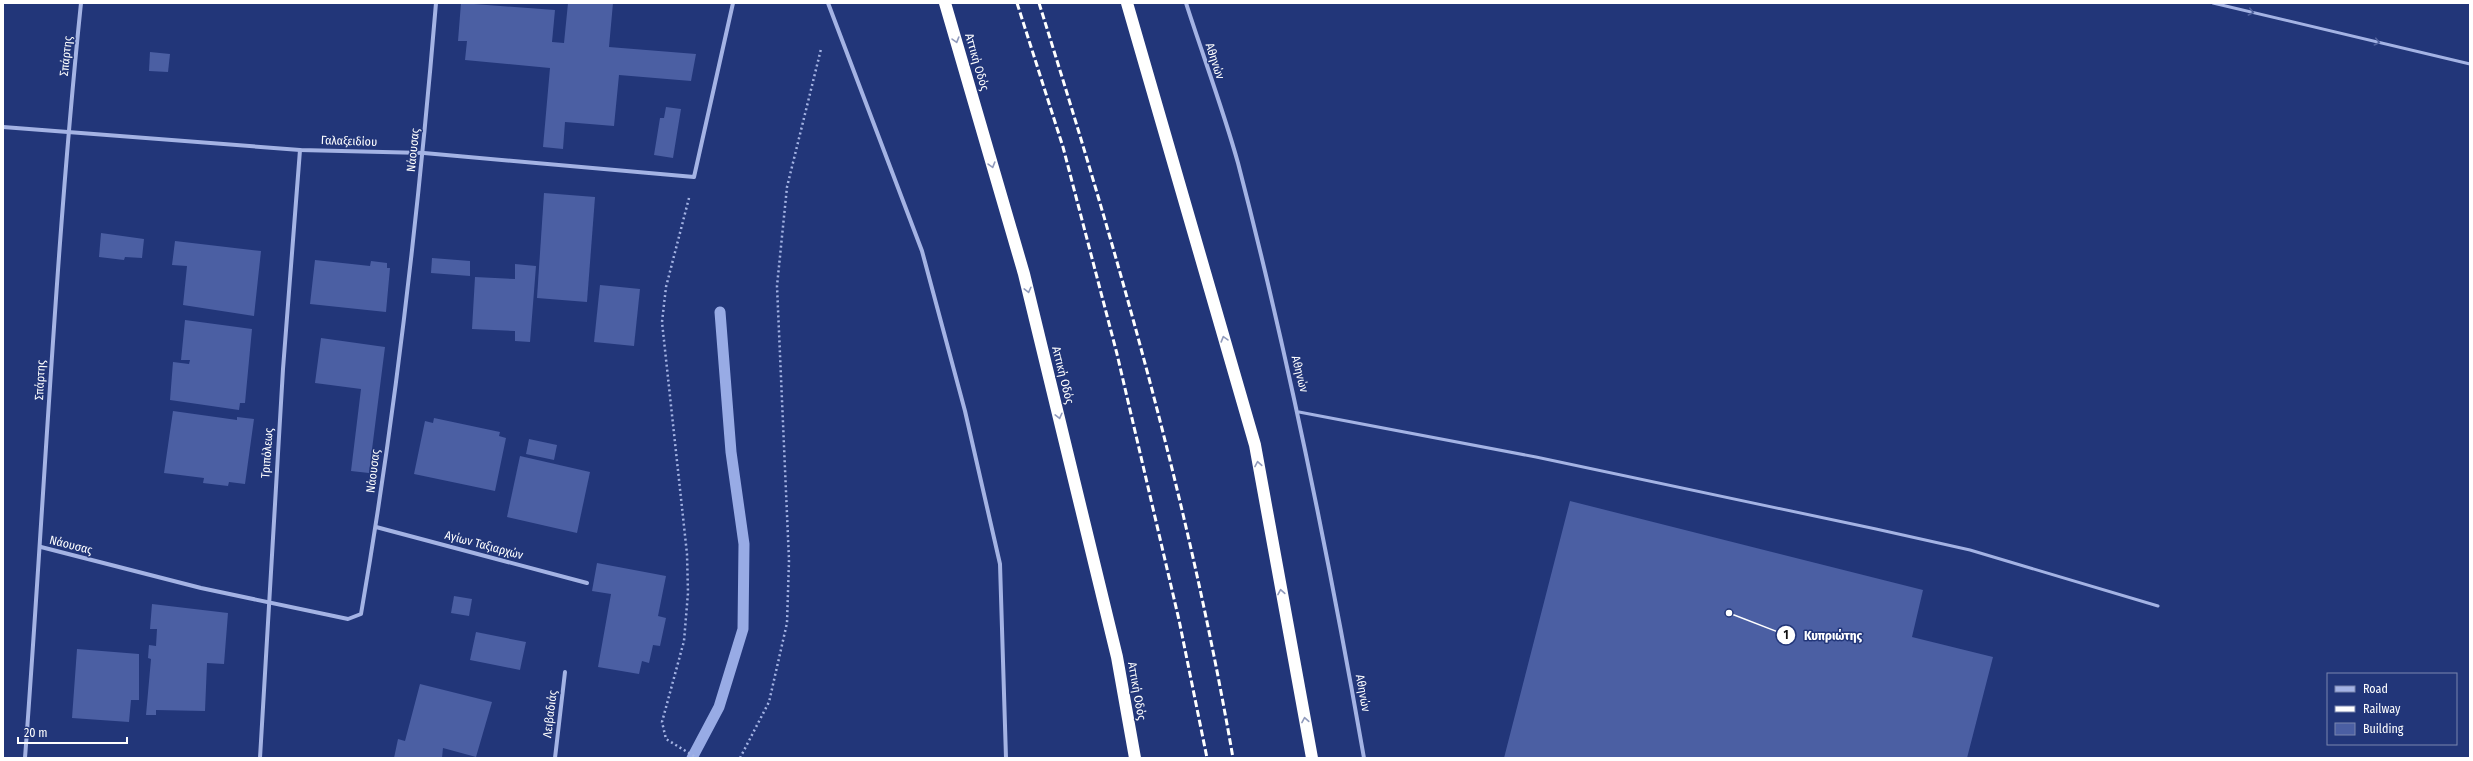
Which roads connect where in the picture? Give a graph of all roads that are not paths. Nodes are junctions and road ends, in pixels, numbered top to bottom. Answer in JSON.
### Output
{"nodes":[{"id":1,"x":81,"y":3,"type":"edge"},
{"id":2,"x":436,"y":3,"type":"edge"},
{"id":3,"x":733,"y":3,"type":"edge"},
{"id":4,"x":828,"y":3,"type":"edge"},
{"id":5,"x":945,"y":3,"type":"edge"},
{"id":6,"x":1127,"y":3,"type":"edge"},
{"id":7,"x":1186,"y":3,"type":"edge"},
{"id":8,"x":2213,"y":3,"type":"edge"},
{"id":9,"x":2470,"y":64,"type":"edge"},
{"id":10,"x":3,"y":127,"type":"edge"},
{"id":11,"x":68,"y":132,"type":"junction"},
{"id":12,"x":300,"y":150,"type":"junction"},
{"id":13,"x":424,"y":153,"type":"junction"},
{"id":14,"x":1298,"y":412,"type":"junction"},
{"id":15,"x":376,"y":527,"type":"junction"},
{"id":16,"x":41,"y":548,"type":"junction"},
{"id":17,"x":587,"y":583,"type":"dead end"},
{"id":18,"x":268,"y":601,"type":"junction"},
{"id":19,"x":2158,"y":606,"type":"dead end"},
{"id":20,"x":565,"y":672,"type":"dead end"},
{"id":21,"x":25,"y":758,"type":"edge"},
{"id":22,"x":260,"y":758,"type":"edge"},
{"id":23,"x":555,"y":758,"type":"edge"},
{"id":24,"x":1006,"y":758,"type":"edge"},
{"id":25,"x":1135,"y":758,"type":"edge"},
{"id":26,"x":1312,"y":758,"type":"edge"},
{"id":27,"x":1364,"y":758,"type":"edge"}],
"edges":[{"from":1,"to":11,"type":"street","name":"Σπάρτης"},
{"from":2,"to":13,"type":"street","name":"Νάουσας"},
{"from":3,"to":13,"type":"street","name":"Γαλαξειδίου"},
{"from":4,"to":24,"type":"street"},
{"from":5,"to":25,"type":"highway","name":"Αττική Οδός","one_way":true},
{"from":26,"to":6,"type":"highway","one_way":true},
{"from":7,"to":14,"type":"street","name":"Αθηνών"},
{"from":8,"to":9,"type":"lane","one_way":true},
{"from":10,"to":11,"type":"street","name":"Γαλαξειδίου"},
{"from":11,"to":12,"type":"street","name":"Γαλαξειδίου"},
{"from":11,"to":16,"type":"street","name":"Σπάρτης"},
{"from":12,"to":13,"type":"street","name":"Γαλαξειδίου"},
{"from":12,"to":18,"type":"street","name":"Τριπόλεως"},
{"from":13,"to":15,"type":"street","name":"Νάουσας"},
{"from":14,"to":19,"type":"lane"},
{"from":14,"to":27,"type":"street","name":"Αθηνών"},
{"from":15,"to":17,"type":"street","name":"Αγίων Ταξιαρχών"},
{"from":15,"to":18,"type":"street","name":"Νάουσας"},
{"from":16,"to":18,"type":"street","name":"Νάουσας"},
{"from":16,"to":21,"type":"street","name":"Σπάρτης"},
{"from":18,"to":22,"type":"street","name":"Τριπόλεως"},
{"from":20,"to":23,"type":"street","name":"Λειβαδιάς"}]}
